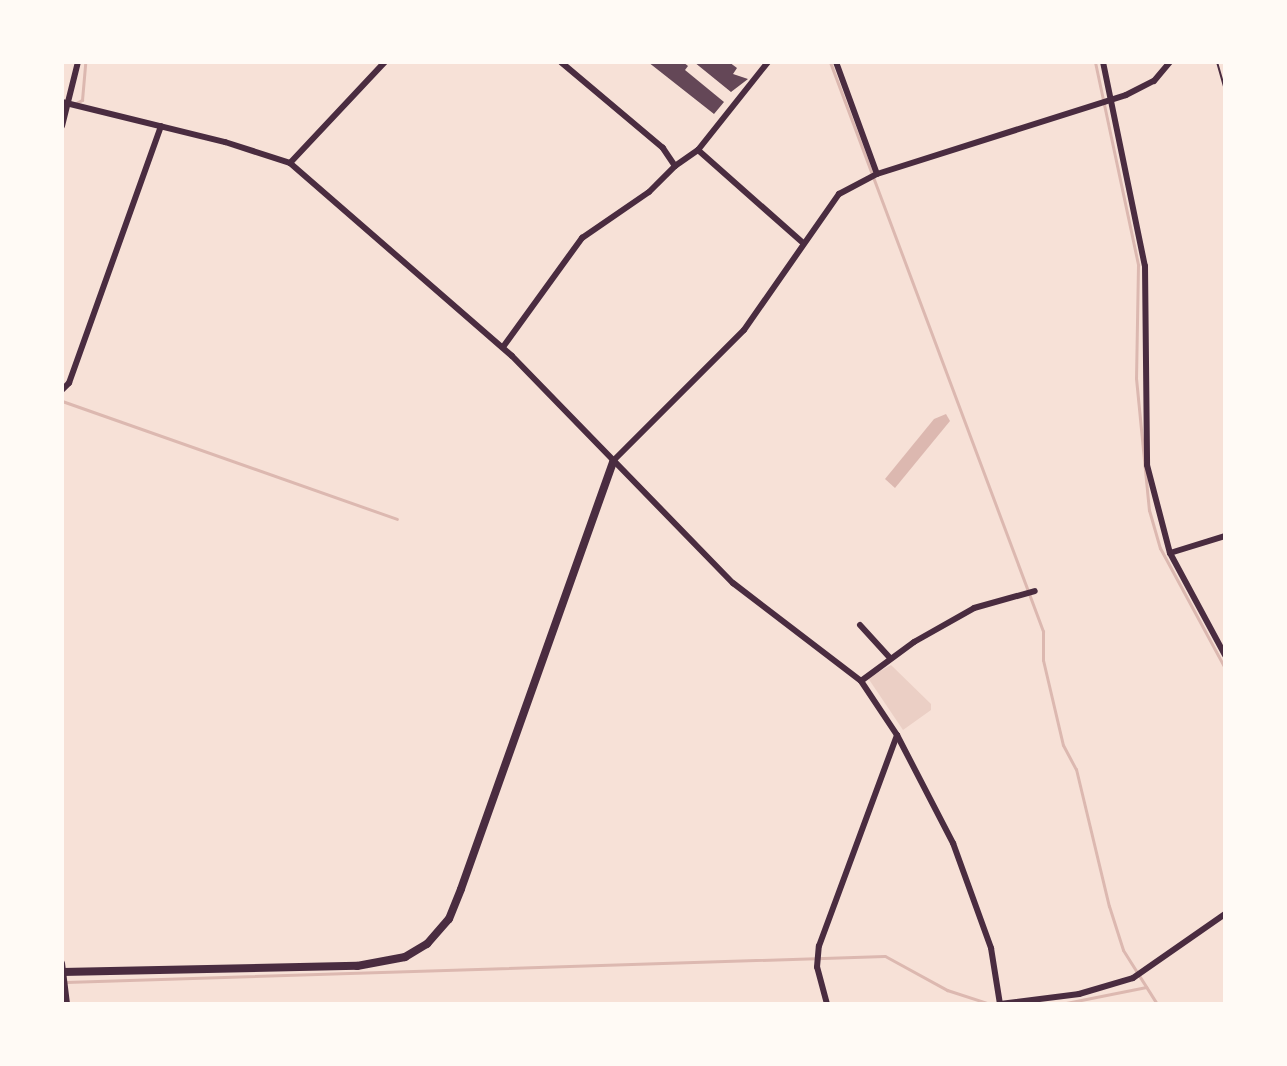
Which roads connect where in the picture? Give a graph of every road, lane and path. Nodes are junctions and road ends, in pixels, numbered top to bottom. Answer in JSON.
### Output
{"nodes":[{"id":1,"x":78,"y":62,"type":"edge"},
{"id":2,"x":385,"y":62,"type":"edge"},
{"id":3,"x":561,"y":62,"type":"edge"},
{"id":4,"x":768,"y":62,"type":"edge"},
{"id":5,"x":836,"y":62,"type":"edge"},
{"id":6,"x":1103,"y":62,"type":"edge"},
{"id":7,"x":1170,"y":62,"type":"edge"},
{"id":8,"x":1217,"y":62,"type":"edge"},
{"id":9,"x":1225,"y":90,"type":"edge"},
{"id":10,"x":1108,"y":99,"type":"junction"},
{"id":11,"x":62,"y":102,"type":"edge"},
{"id":12,"x":71,"y":104,"type":"junction"},
{"id":13,"x":62,"y":126,"type":"edge"},
{"id":14,"x":161,"y":126,"type":"junction"},
{"id":15,"x":698,"y":150,"type":"junction"},
{"id":16,"x":290,"y":163,"type":"junction"},
{"id":17,"x":675,"y":166,"type":"junction"},
{"id":18,"x":877,"y":174,"type":"junction"},
{"id":19,"x":803,"y":243,"type":"junction"},
{"id":20,"x":503,"y":347,"type":"junction"},
{"id":21,"x":62,"y":390,"type":"edge"},
{"id":22,"x":613,"y":461,"type":"junction"},
{"id":23,"x":1225,"y":536,"type":"edge"},
{"id":24,"x":1170,"y":553,"type":"junction"},
{"id":25,"x":1035,"y":591,"type":"dead end"},
{"id":26,"x":860,"y":625,"type":"dead end"},
{"id":27,"x":1225,"y":655,"type":"edge"},
{"id":28,"x":890,"y":658,"type":"junction"},
{"id":29,"x":861,"y":681,"type":"junction"},
{"id":30,"x":897,"y":735,"type":"junction"},
{"id":31,"x":1225,"y":914,"type":"edge"},
{"id":32,"x":63,"y":969,"type":"edge"},
{"id":33,"x":67,"y":1004,"type":"edge"},
{"id":34,"x":827,"y":1004,"type":"edge"},
{"id":35,"x":1000,"y":1004,"type":"edge"}],
"edges":[{"from":1,"to":12,"type":"street"},
{"from":2,"to":16,"type":"street"},
{"from":3,"to":17,"type":"street"},
{"from":4,"to":15,"type":"street"},
{"from":5,"to":18,"type":"street"},
{"from":6,"to":10,"type":"street"},
{"from":7,"to":10,"type":"street"},
{"from":8,"to":9,"type":"path"},
{"from":10,"to":18,"type":"street"},
{"from":10,"to":24,"type":"street"},
{"from":11,"to":12,"type":"street"},
{"from":12,"to":13,"type":"street"},
{"from":12,"to":14,"type":"street"},
{"from":14,"to":16,"type":"street"},
{"from":14,"to":21,"type":"street"},
{"from":15,"to":17,"type":"street"},
{"from":15,"to":19,"type":"street"},
{"from":16,"to":20,"type":"street"},
{"from":17,"to":20,"type":"street"},
{"from":18,"to":19,"type":"street"},
{"from":19,"to":22,"type":"street"},
{"from":20,"to":22,"type":"street"},
{"from":22,"to":29,"type":"street"},
{"from":22,"to":32,"type":"street"},
{"from":23,"to":24,"type":"street"},
{"from":24,"to":27,"type":"street"},
{"from":25,"to":28,"type":"street"},
{"from":26,"to":28,"type":"street"},
{"from":28,"to":29,"type":"street"},
{"from":29,"to":30,"type":"street"},
{"from":30,"to":34,"type":"street"},
{"from":30,"to":35,"type":"street"},
{"from":31,"to":35,"type":"street"},
{"from":32,"to":33,"type":"street"}]}
